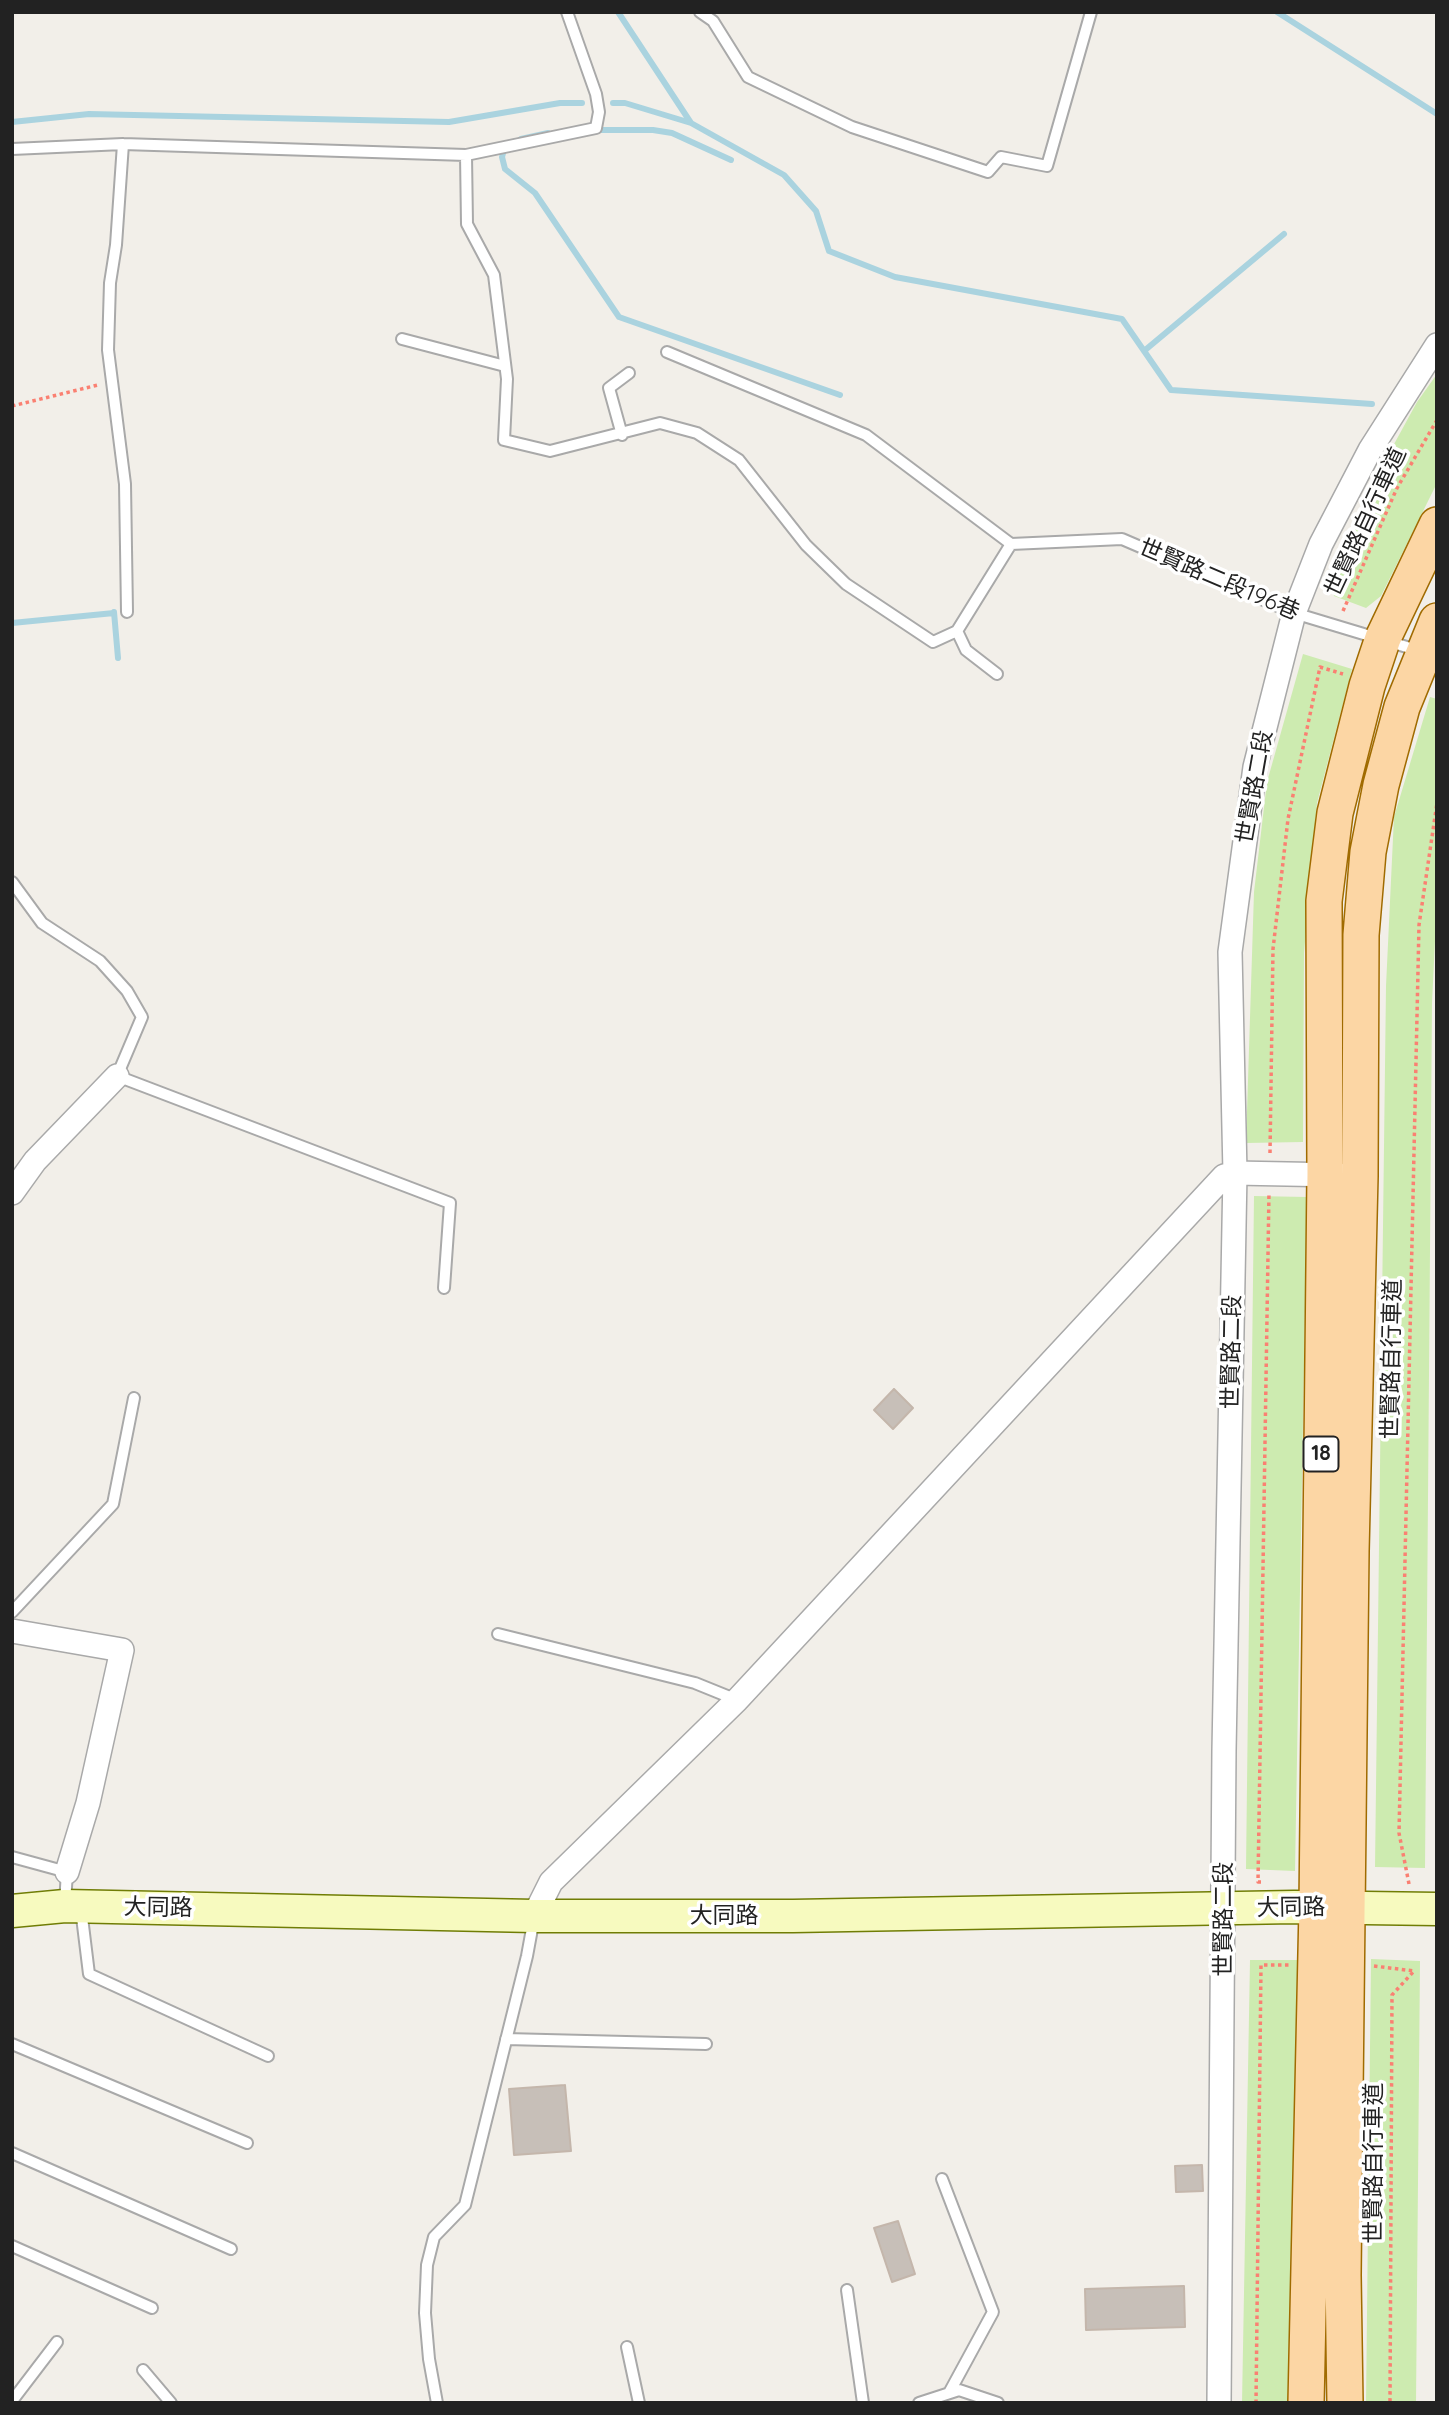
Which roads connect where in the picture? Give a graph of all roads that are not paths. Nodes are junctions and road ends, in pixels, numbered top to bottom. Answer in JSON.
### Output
{"nodes":[{"id":1,"x":567,"y":12,"type":"edge"},
{"id":2,"x":700,"y":12,"type":"edge"},
{"id":3,"x":1091,"y":12,"type":"edge"},
{"id":4,"x":123,"y":144,"type":"junction"},
{"id":5,"x":12,"y":149,"type":"edge"},
{"id":6,"x":466,"y":155,"type":"junction"},
{"id":7,"x":402,"y":339,"type":"dead end"},
{"id":8,"x":1437,"y":345,"type":"edge"},
{"id":9,"x":667,"y":352,"type":"dead end"},
{"id":10,"x":505,"y":366,"type":"junction"},
{"id":11,"x":629,"y":373,"type":"dead end"},
{"id":12,"x":622,"y":435,"type":"junction"},
{"id":13,"x":1437,"y":525,"type":"edge"},
{"id":14,"x":1011,"y":544,"type":"junction"},
{"id":15,"x":127,"y":612,"type":"dead end"},
{"id":16,"x":1294,"y":613,"type":"junction"},
{"id":17,"x":1437,"y":621,"type":"edge"},
{"id":18,"x":957,"y":631,"type":"junction"},
{"id":19,"x":1383,"y":638,"type":"junction"},
{"id":20,"x":1430,"y":655,"type":"edge"},
{"id":21,"x":997,"y":674,"type":"dead end"},
{"id":22,"x":12,"y":881,"type":"edge"},
{"id":23,"x":117,"y":1076,"type":"junction"},
{"id":24,"x":1236,"y":1173,"type":"junction"},
{"id":25,"x":1325,"y":1174,"type":"junction"},
{"id":26,"x":1360,"y":1175,"type":"junction"},
{"id":27,"x":12,"y":1193,"type":"edge"},
{"id":28,"x":444,"y":1288,"type":"dead end"},
{"id":29,"x":134,"y":1398,"type":"dead end"},
{"id":30,"x":12,"y":1612,"type":"edge"},
{"id":31,"x":12,"y":1631,"type":"edge"},
{"id":32,"x":498,"y":1634,"type":"dead end"},
{"id":33,"x":737,"y":1700,"type":"junction"},
{"id":34,"x":12,"y":1857,"type":"edge"},
{"id":35,"x":67,"y":1872,"type":"junction"},
{"id":36,"x":73,"y":1906,"type":"junction"},
{"id":37,"x":1333,"y":1908,"type":"junction"},
{"id":38,"x":1224,"y":1909,"type":"junction"},
{"id":39,"x":1437,"y":1909,"type":"edge"},
{"id":40,"x":12,"y":1911,"type":"edge"},
{"id":41,"x":534,"y":1916,"type":"junction"},
{"id":42,"x":506,"y":2039,"type":"junction"},
{"id":43,"x":12,"y":2044,"type":"edge"},
{"id":44,"x":706,"y":2044,"type":"dead end"},
{"id":45,"x":268,"y":2056,"type":"dead end"},
{"id":46,"x":247,"y":2143,"type":"dead end"},
{"id":47,"x":12,"y":2153,"type":"edge"},
{"id":48,"x":942,"y":2179,"type":"dead end"},
{"id":49,"x":12,"y":2246,"type":"edge"},
{"id":50,"x":231,"y":2249,"type":"dead end"},
{"id":51,"x":847,"y":2290,"type":"dead end"},
{"id":52,"x":152,"y":2308,"type":"dead end"},
{"id":53,"x":57,"y":2342,"type":"dead end"},
{"id":54,"x":626,"y":2347,"type":"dead end"},
{"id":55,"x":143,"y":2370,"type":"dead end"},
{"id":56,"x":949,"y":2393,"type":"junction"},
{"id":57,"x":12,"y":2401,"type":"edge"},
{"id":58,"x":171,"y":2403,"type":"edge"},
{"id":59,"x":437,"y":2403,"type":"edge"},
{"id":60,"x":639,"y":2403,"type":"edge"},
{"id":61,"x":863,"y":2403,"type":"edge"},
{"id":62,"x":919,"y":2403,"type":"edge"},
{"id":63,"x":998,"y":2403,"type":"edge"},
{"id":64,"x":1219,"y":2403,"type":"edge"},
{"id":65,"x":1306,"y":2403,"type":"edge"},
{"id":66,"x":1345,"y":2403,"type":"edge"}],
"edges":[{"from":1,"to":6,"type":"lane"},
{"from":2,"to":3,"type":"lane"},
{"from":4,"to":5,"type":"lane"},
{"from":4,"to":6,"type":"lane"},
{"from":4,"to":15,"type":"lane"},
{"from":6,"to":10,"type":"lane"},
{"from":7,"to":10,"type":"lane"},
{"from":8,"to":16,"type":"street","name":"世賢路二段"},
{"from":9,"to":14,"type":"lane"},
{"from":10,"to":12,"type":"lane"},
{"from":11,"to":12,"type":"lane"},
{"from":12,"to":18,"type":"lane"},
{"from":13,"to":19,"type":"main road","number":"18"},
{"from":14,"to":16,"type":"lane","name":"世賢路二段196巷"},
{"from":14,"to":18,"type":"lane"},
{"from":16,"to":19,"type":"lane","name":"世賢路二段196巷"},
{"from":16,"to":24,"type":"street","name":"世賢路二段"},
{"from":17,"to":20,"type":"main road","number":"18"},
{"from":18,"to":21,"type":"lane"},
{"from":19,"to":20,"type":"lane","name":"世賢路二段196巷"},
{"from":19,"to":25,"type":"main road","number":"18"},
{"from":20,"to":26,"type":"main road","number":"18"},
{"from":22,"to":23,"type":"lane"},
{"from":23,"to":27,"type":"street"},
{"from":23,"to":28,"type":"lane"},
{"from":24,"to":25,"type":"street"},
{"from":24,"to":33,"type":"street"},
{"from":24,"to":38,"type":"street","name":"世賢路二段"},
{"from":25,"to":26,"type":"street"},
{"from":25,"to":37,"type":"main road","number":"18"},
{"from":26,"to":37,"type":"main road","number":"18"},
{"from":29,"to":30,"type":"lane"},
{"from":31,"to":35,"type":"street"},
{"from":32,"to":33,"type":"lane"},
{"from":33,"to":41,"type":"street"},
{"from":34,"to":35,"type":"lane"},
{"from":35,"to":36,"type":"lane"},
{"from":36,"to":40,"type":"street","name":"大同路"},
{"from":36,"to":41,"type":"street","name":"大同路"},
{"from":36,"to":45,"type":"lane"},
{"from":37,"to":38,"type":"street","name":"大同路"},
{"from":37,"to":39,"type":"street","name":"大同路"},
{"from":37,"to":65,"type":"main road","number":"18"},
{"from":37,"to":66,"type":"main road","number":"18"},
{"from":38,"to":41,"type":"street","name":"大同路"},
{"from":38,"to":64,"type":"street","name":"世賢路二段"},
{"from":41,"to":42,"type":"lane"},
{"from":42,"to":44,"type":"lane"},
{"from":42,"to":59,"type":"lane"},
{"from":43,"to":46,"type":"lane"},
{"from":47,"to":50,"type":"lane"},
{"from":48,"to":56,"type":"lane"},
{"from":49,"to":52,"type":"lane"},
{"from":51,"to":61,"type":"lane"},
{"from":53,"to":57,"type":"lane"},
{"from":54,"to":60,"type":"lane"},
{"from":55,"to":58,"type":"lane"},
{"from":56,"to":62,"type":"lane"},
{"from":56,"to":63,"type":"lane"}]}
